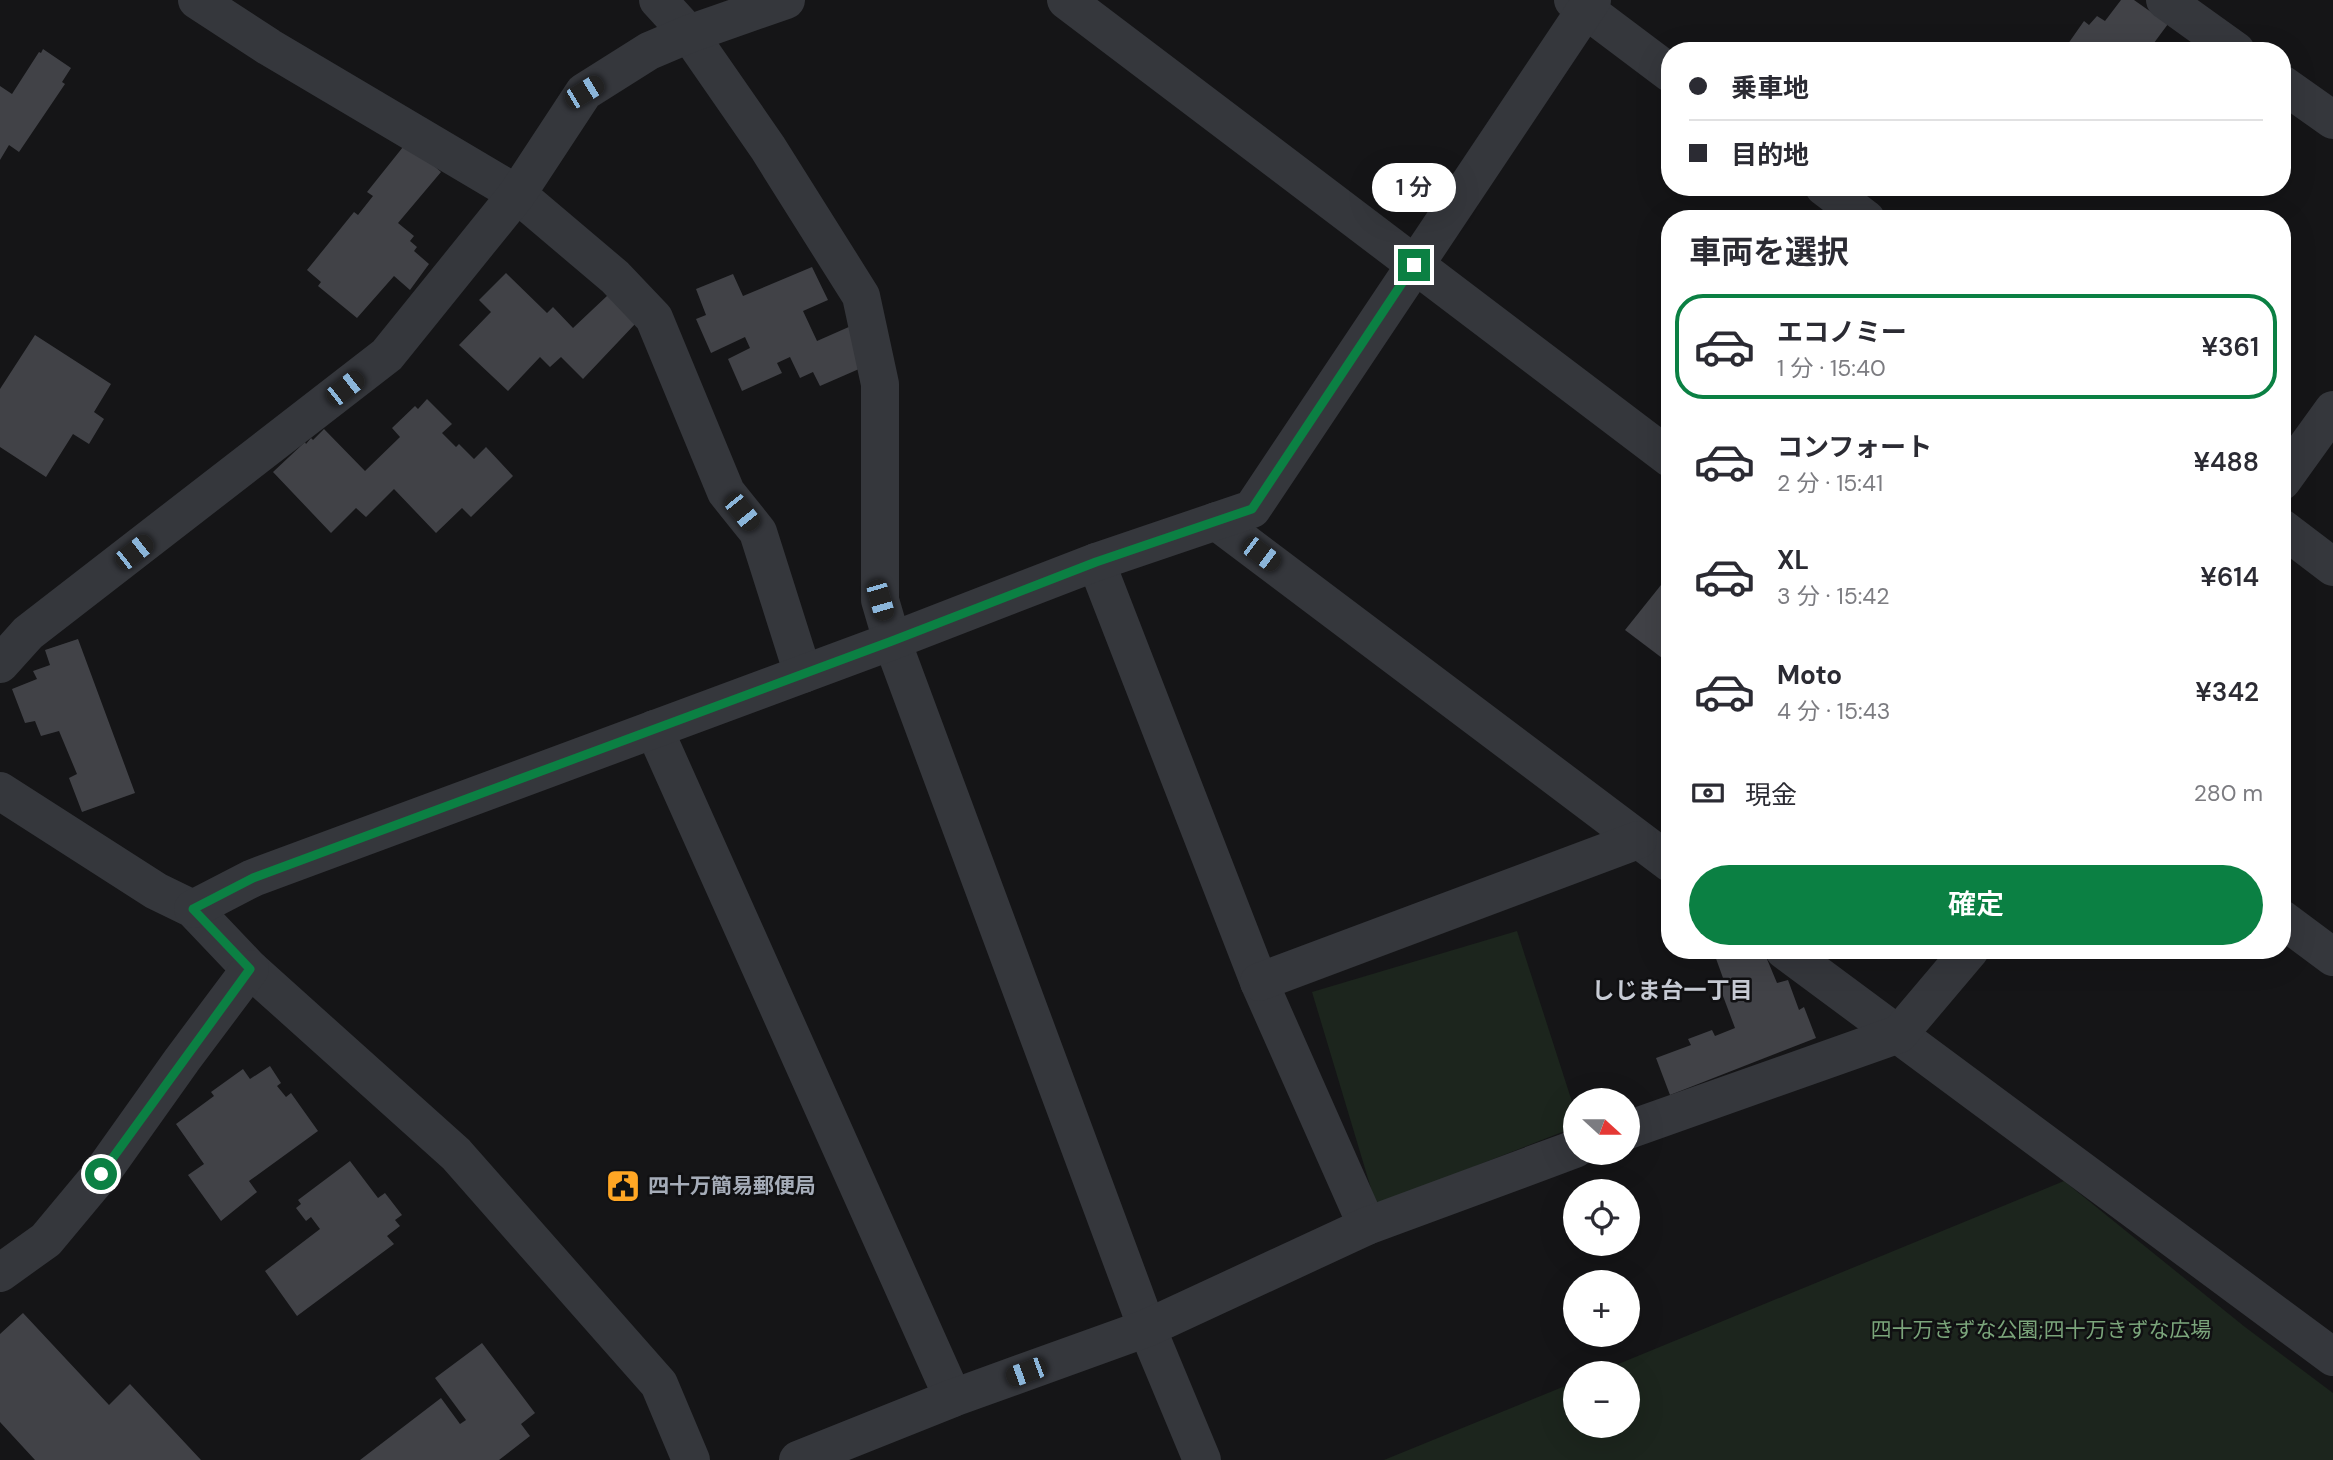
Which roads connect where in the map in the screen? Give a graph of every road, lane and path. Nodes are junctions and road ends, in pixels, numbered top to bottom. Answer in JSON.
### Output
{"nodes":[{"id":1,"x":197,"y":0,"type":"edge"},
{"id":2,"x":658,"y":0,"type":"edge"},
{"id":3,"x":786,"y":0,"type":"edge"},
{"id":4,"x":1066,"y":0,"type":"edge"},
{"id":5,"x":2165,"y":0,"type":"edge"},
{"id":6,"x":1584,"y":4,"type":"edge"},
{"id":7,"x":688,"y":34,"type":"junction"},
{"id":8,"x":2223,"y":42,"type":"edge"},
{"id":9,"x":1661,"y":66,"type":"edge"},
{"id":10,"x":2291,"y":90,"type":"edge"},
{"id":11,"x":2333,"y":120,"type":"edge"},
{"id":12,"x":517,"y":194,"type":"junction"},
{"id":13,"x":1836,"y":196,"type":"edge"},
{"id":14,"x":1854,"y":210,"type":"edge"},
{"id":15,"x":1414,"y":265,"type":"junction"},
{"id":16,"x":2333,"y":410,"type":"edge"},
{"id":17,"x":1661,"y":451,"type":"edge"},
{"id":18,"x":2291,"y":468,"type":"edge"},
{"id":19,"x":1216,"y":520,"type":"junction"},
{"id":20,"x":2291,"y":535,"type":"edge"},
{"id":21,"x":1096,"y":562,"type":"junction"},
{"id":22,"x":2333,"y":567,"type":"edge"},
{"id":23,"x":892,"y":641,"type":"junction"},
{"id":24,"x":0,"y":664,"type":"edge"},
{"id":25,"x":803,"y":674,"type":"junction"},
{"id":26,"x":654,"y":729,"type":"junction"},
{"id":27,"x":0,"y":791,"type":"edge"},
{"id":28,"x":1638,"y":839,"type":"junction"},
{"id":29,"x":1661,"y":856,"type":"edge"},
{"id":30,"x":193,"y":909,"type":"junction"},
{"id":31,"x":2291,"y":926,"type":"edge"},
{"id":32,"x":2333,"y":957,"type":"edge"},
{"id":33,"x":1796,"y":959,"type":"edge"},
{"id":34,"x":1962,"y":959,"type":"edge"},
{"id":35,"x":250,"y":969,"type":"junction"},
{"id":36,"x":1259,"y":982,"type":"junction"},
{"id":37,"x":1899,"y":1034,"type":"junction"},
{"id":38,"x":1640,"y":1126,"type":"edge"},
{"id":39,"x":1563,"y":1153,"type":"edge"},
{"id":40,"x":1367,"y":1226,"type":"junction"},
{"id":41,"x":0,"y":1273,"type":"edge"},
{"id":42,"x":1147,"y":1328,"type":"junction"},
{"id":43,"x":2333,"y":1357,"type":"edge"},
{"id":44,"x":953,"y":1398,"type":"junction"},
{"id":45,"x":691,"y":1460,"type":"edge"},
{"id":46,"x":799,"y":1460,"type":"edge"},
{"id":47,"x":1202,"y":1460,"type":"edge"}],
"edges":[{"from":1,"to":12,"type":"street"},
{"from":2,"to":7,"type":"street"},
{"from":3,"to":7,"type":"street"},
{"from":4,"to":15,"type":"street"},
{"from":5,"to":8,"type":"street"},
{"from":6,"to":9,"type":"street"},
{"from":6,"to":15,"type":"street"},
{"from":7,"to":12,"type":"street"},
{"from":7,"to":23,"type":"street"},
{"from":10,"to":11,"type":"street"},
{"from":12,"to":24,"type":"street"},
{"from":12,"to":25,"type":"street"},
{"from":13,"to":14,"type":"street"},
{"from":15,"to":17,"type":"street"},
{"from":15,"to":19,"type":"street"},
{"from":16,"to":18,"type":"street"},
{"from":19,"to":21,"type":"street"},
{"from":19,"to":28,"type":"street"},
{"from":20,"to":22,"type":"street"},
{"from":21,"to":23,"type":"street"},
{"from":21,"to":36,"type":"street"},
{"from":23,"to":25,"type":"street"},
{"from":23,"to":42,"type":"street"},
{"from":25,"to":26,"type":"street"},
{"from":26,"to":30,"type":"street"},
{"from":26,"to":44,"type":"street"},
{"from":27,"to":30,"type":"street"},
{"from":28,"to":29,"type":"street"},
{"from":28,"to":36,"type":"street"},
{"from":30,"to":35,"type":"street"},
{"from":31,"to":32,"type":"street"},
{"from":33,"to":37,"type":"street"},
{"from":34,"to":37,"type":"street"},
{"from":35,"to":41,"type":"street"},
{"from":35,"to":45,"type":"street"},
{"from":36,"to":40,"type":"street"},
{"from":37,"to":38,"type":"street"},
{"from":37,"to":43,"type":"street"},
{"from":39,"to":40,"type":"street"},
{"from":40,"to":42,"type":"street"},
{"from":42,"to":44,"type":"street"},
{"from":42,"to":47,"type":"street"},
{"from":44,"to":46,"type":"street"}]}
